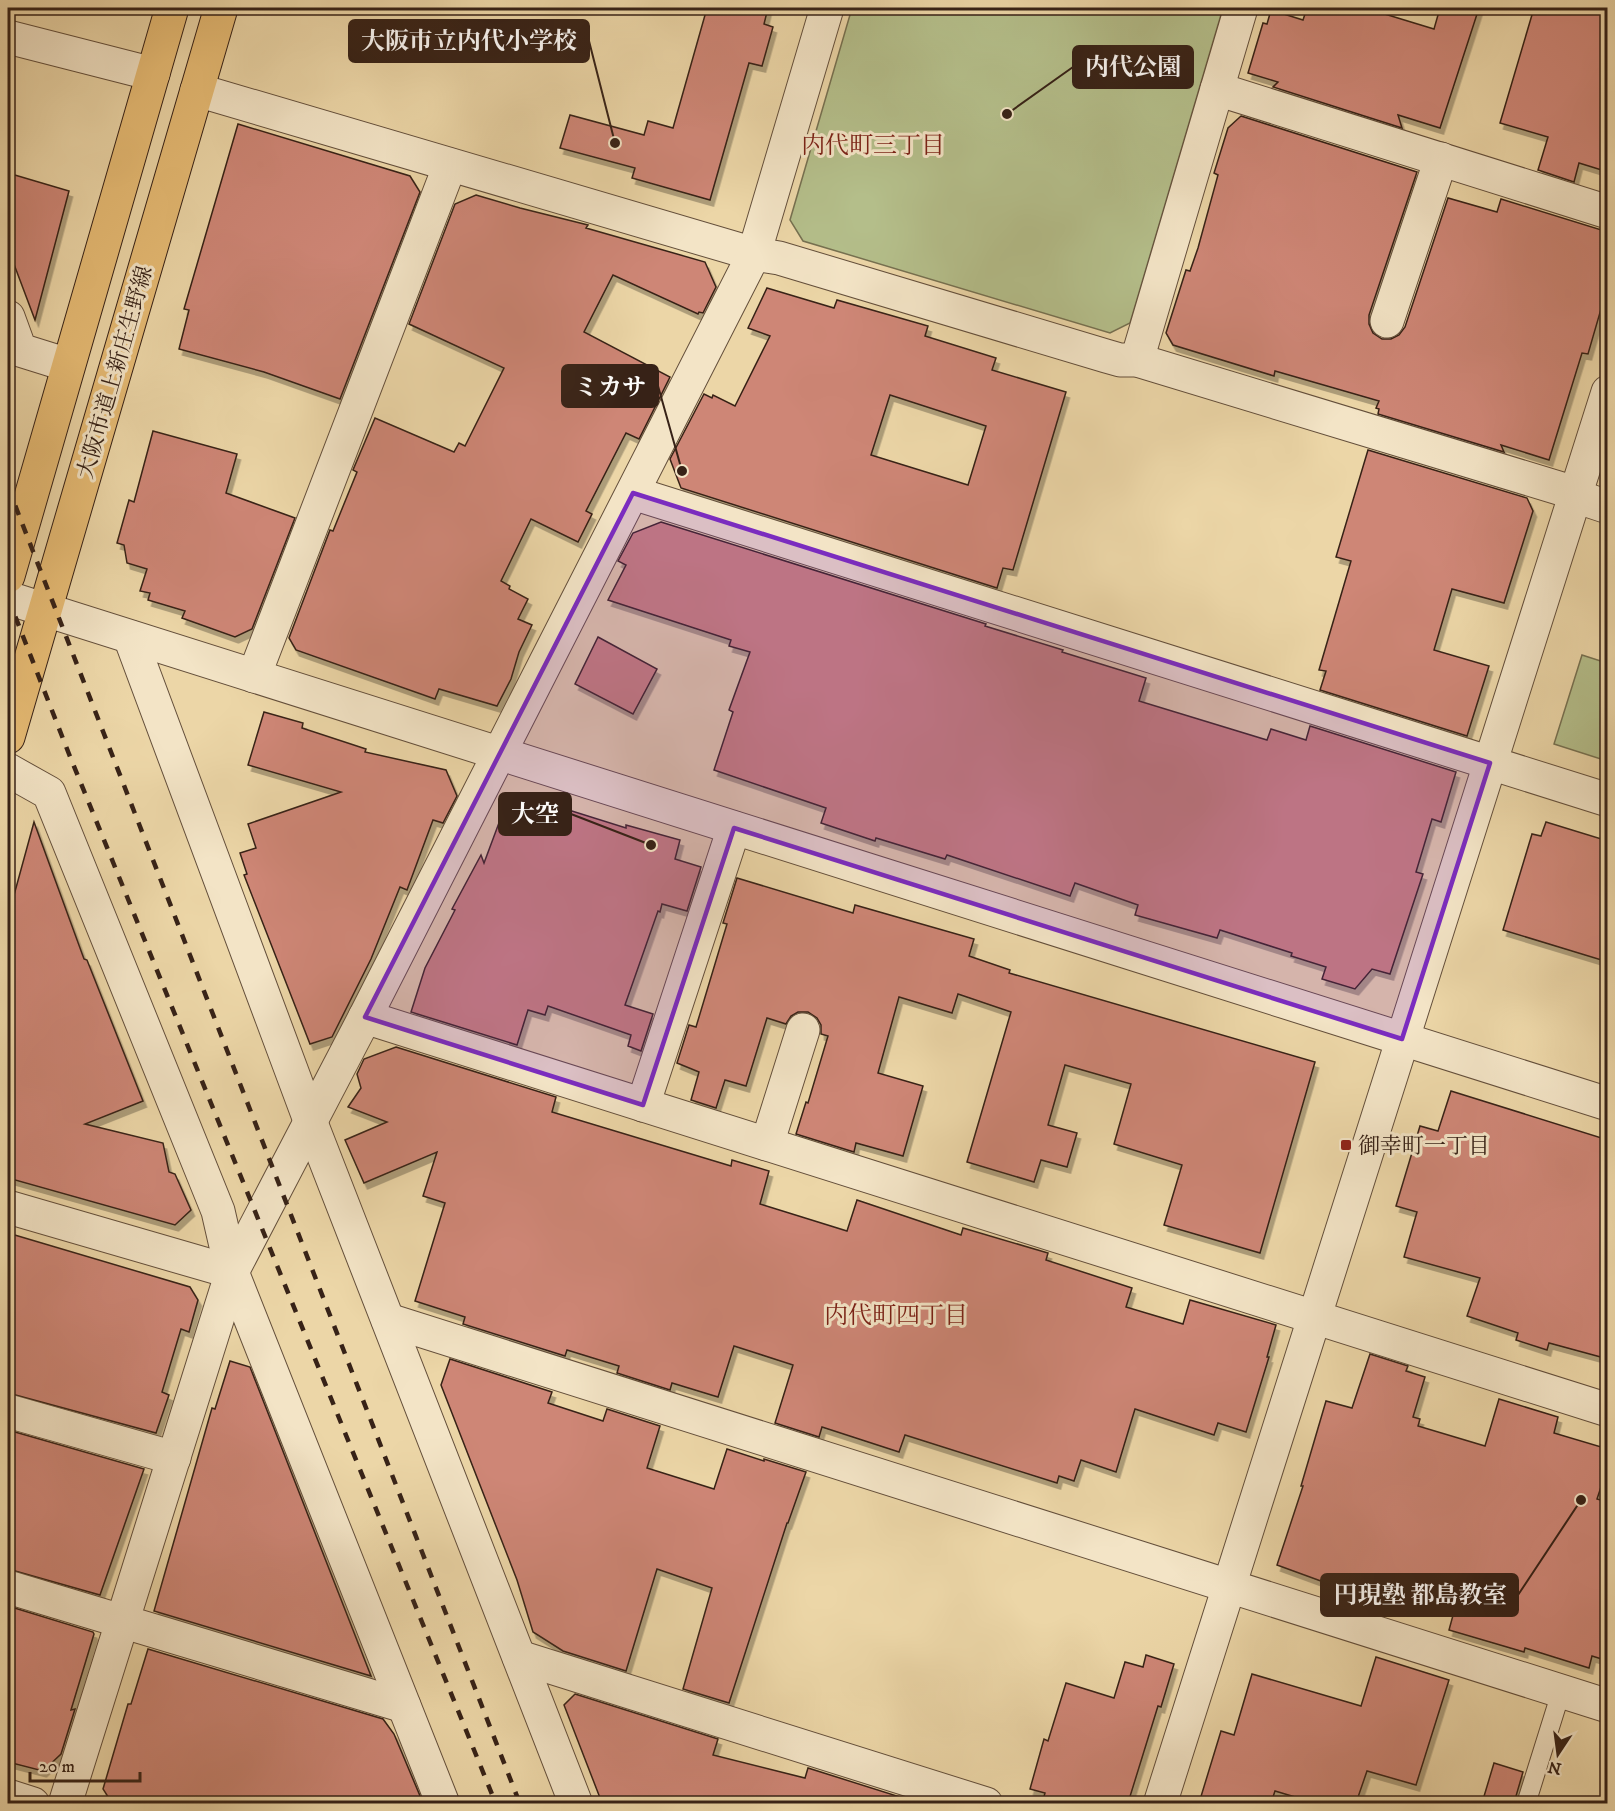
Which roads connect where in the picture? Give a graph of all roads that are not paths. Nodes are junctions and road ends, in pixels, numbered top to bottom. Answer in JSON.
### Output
{"nodes":[{"id":1,"x":172,"y":8,"type":"edge"},
{"id":2,"x":221,"y":8,"type":"edge"},
{"id":3,"x":827,"y":8,"type":"edge"},
{"id":4,"x":1241,"y":8,"type":"edge"},
{"id":5,"x":8,"y":36,"type":"edge"},
{"id":6,"x":153,"y":74,"type":"junction"},
{"id":7,"x":1217,"y":89,"type":"junction"},
{"id":8,"x":197,"y":90,"type":"junction"},
{"id":9,"x":1441,"y":159,"type":"junction"},
{"id":10,"x":450,"y":165,"type":"junction"},
{"id":11,"x":1608,"y":212,"type":"edge"},
{"id":12,"x":754,"y":254,"type":"junction"},
{"id":13,"x":8,"y":317,"type":"edge"},
{"id":14,"x":1387,"y":321,"type":"dead end"},
{"id":15,"x":1137,"y":360,"type":"junction"},
{"id":16,"x":68,"y":365,"type":"junction"},
{"id":17,"x":1608,"y":392,"type":"edge"},
{"id":18,"x":633,"y":493,"type":"junction"},
{"id":19,"x":1575,"y":493,"type":"junction"},
{"id":20,"x":1608,"y":507,"type":"edge"},
{"id":21,"x":8,"y":576,"type":"edge"},
{"id":22,"x":8,"y":598,"type":"edge"},
{"id":23,"x":45,"y":610,"type":"junction"},
{"id":24,"x":130,"y":637,"type":"junction"},
{"id":25,"x":254,"y":676,"type":"junction"},
{"id":26,"x":8,"y":737,"type":"edge"},
{"id":27,"x":499,"y":754,"type":"junction"},
{"id":28,"x":1490,"y":763,"type":"junction"},
{"id":29,"x":8,"y":770,"type":"edge"},
{"id":30,"x":1608,"y":800,"type":"edge"},
{"id":31,"x":734,"y":828,"type":"junction"},
{"id":32,"x":365,"y":1017,"type":"junction"},
{"id":33,"x":803,"y":1030,"type":"dead end"},
{"id":34,"x":1402,"y":1039,"type":"junction"},
{"id":35,"x":1608,"y":1104,"type":"edge"},
{"id":36,"x":644,"y":1105,"type":"junction"},
{"id":37,"x":311,"y":1123,"type":"junction"},
{"id":38,"x":767,"y":1144,"type":"junction"},
{"id":39,"x":8,"y":1207,"type":"edge"},
{"id":40,"x":232,"y":1272,"type":"junction"},
{"id":41,"x":1314,"y":1318,"type":"junction"},
{"id":42,"x":387,"y":1320,"type":"junction"},
{"id":43,"x":1608,"y":1410,"type":"edge"},
{"id":44,"x":8,"y":1411,"type":"edge"},
{"id":45,"x":174,"y":1458,"type":"junction"},
{"id":46,"x":1230,"y":1586,"type":"junction"},
{"id":47,"x":8,"y":1587,"type":"edge"},
{"id":48,"x":122,"y":1621,"type":"junction"},
{"id":49,"x":519,"y":1657,"type":"junction"},
{"id":50,"x":1561,"y":1692,"type":"junction"},
{"id":51,"x":404,"y":1706,"type":"junction"},
{"id":52,"x":1608,"y":1706,"type":"edge"},
{"id":53,"x":8,"y":1796,"type":"edge"},
{"id":54,"x":33,"y":1803,"type":"edge"},
{"id":55,"x":65,"y":1803,"type":"edge"},
{"id":56,"x":443,"y":1803,"type":"edge"},
{"id":57,"x":576,"y":1803,"type":"edge"},
{"id":58,"x":986,"y":1803,"type":"edge"},
{"id":59,"x":1160,"y":1803,"type":"edge"},
{"id":60,"x":1526,"y":1803,"type":"edge"}],
"edges":[{"from":1,"to":6,"type":"main road","name":"大阪市道上新庄生野線"},
{"from":2,"to":8,"type":"main road","name":"大阪市道上新庄生野線"},
{"from":3,"to":12,"type":"street"},
{"from":4,"to":7,"type":"street"},
{"from":5,"to":6,"type":"street"},
{"from":6,"to":16,"type":"main road","name":"大阪市道上新庄生野線"},
{"from":7,"to":9,"type":"street"},
{"from":7,"to":15,"type":"street"},
{"from":8,"to":10,"type":"street"},
{"from":8,"to":23,"type":"main road","name":"大阪市道上新庄生野線"},
{"from":9,"to":11,"type":"street"},
{"from":9,"to":14,"type":"street"},
{"from":10,"to":12,"type":"street"},
{"from":10,"to":25,"type":"street"},
{"from":12,"to":15,"type":"street"},
{"from":12,"to":18,"type":"street"},
{"from":13,"to":16,"type":"street"},
{"from":15,"to":19,"type":"street"},
{"from":16,"to":21,"type":"main road","name":"大阪市道上新庄生野線"},
{"from":17,"to":19,"type":"street"},
{"from":18,"to":27,"type":"street"},
{"from":18,"to":28,"type":"street"},
{"from":19,"to":20,"type":"street"},
{"from":19,"to":28,"type":"street"},
{"from":22,"to":23,"type":"street"},
{"from":23,"to":24,"type":"street"},
{"from":23,"to":26,"type":"main road","name":"大阪市道上新庄生野線"},
{"from":24,"to":25,"type":"street"},
{"from":24,"to":37,"type":"street"},
{"from":25,"to":27,"type":"street"},
{"from":27,"to":31,"type":"street"},
{"from":27,"to":32,"type":"street"},
{"from":28,"to":30,"type":"street"},
{"from":28,"to":34,"type":"street"},
{"from":29,"to":40,"type":"street"},
{"from":31,"to":34,"type":"street"},
{"from":31,"to":36,"type":"street"},
{"from":32,"to":36,"type":"street"},
{"from":32,"to":37,"type":"street"},
{"from":33,"to":38,"type":"street"},
{"from":34,"to":35,"type":"street"},
{"from":34,"to":41,"type":"street"},
{"from":36,"to":38,"type":"street"},
{"from":37,"to":40,"type":"street"},
{"from":37,"to":42,"type":"street"},
{"from":38,"to":41,"type":"street"},
{"from":39,"to":40,"type":"street"},
{"from":40,"to":45,"type":"street"},
{"from":40,"to":51,"type":"street"},
{"from":41,"to":43,"type":"street"},
{"from":41,"to":46,"type":"street"},
{"from":42,"to":46,"type":"street"},
{"from":42,"to":49,"type":"street"},
{"from":44,"to":45,"type":"street"},
{"from":45,"to":48,"type":"street"},
{"from":46,"to":50,"type":"street"},
{"from":46,"to":59,"type":"street"},
{"from":47,"to":48,"type":"street"},
{"from":48,"to":51,"type":"street"},
{"from":48,"to":55,"type":"street"},
{"from":49,"to":57,"type":"street"},
{"from":49,"to":58,"type":"street"},
{"from":50,"to":52,"type":"street"},
{"from":50,"to":60,"type":"lane"},
{"from":51,"to":56,"type":"street"},
{"from":53,"to":54,"type":"street"}]}
